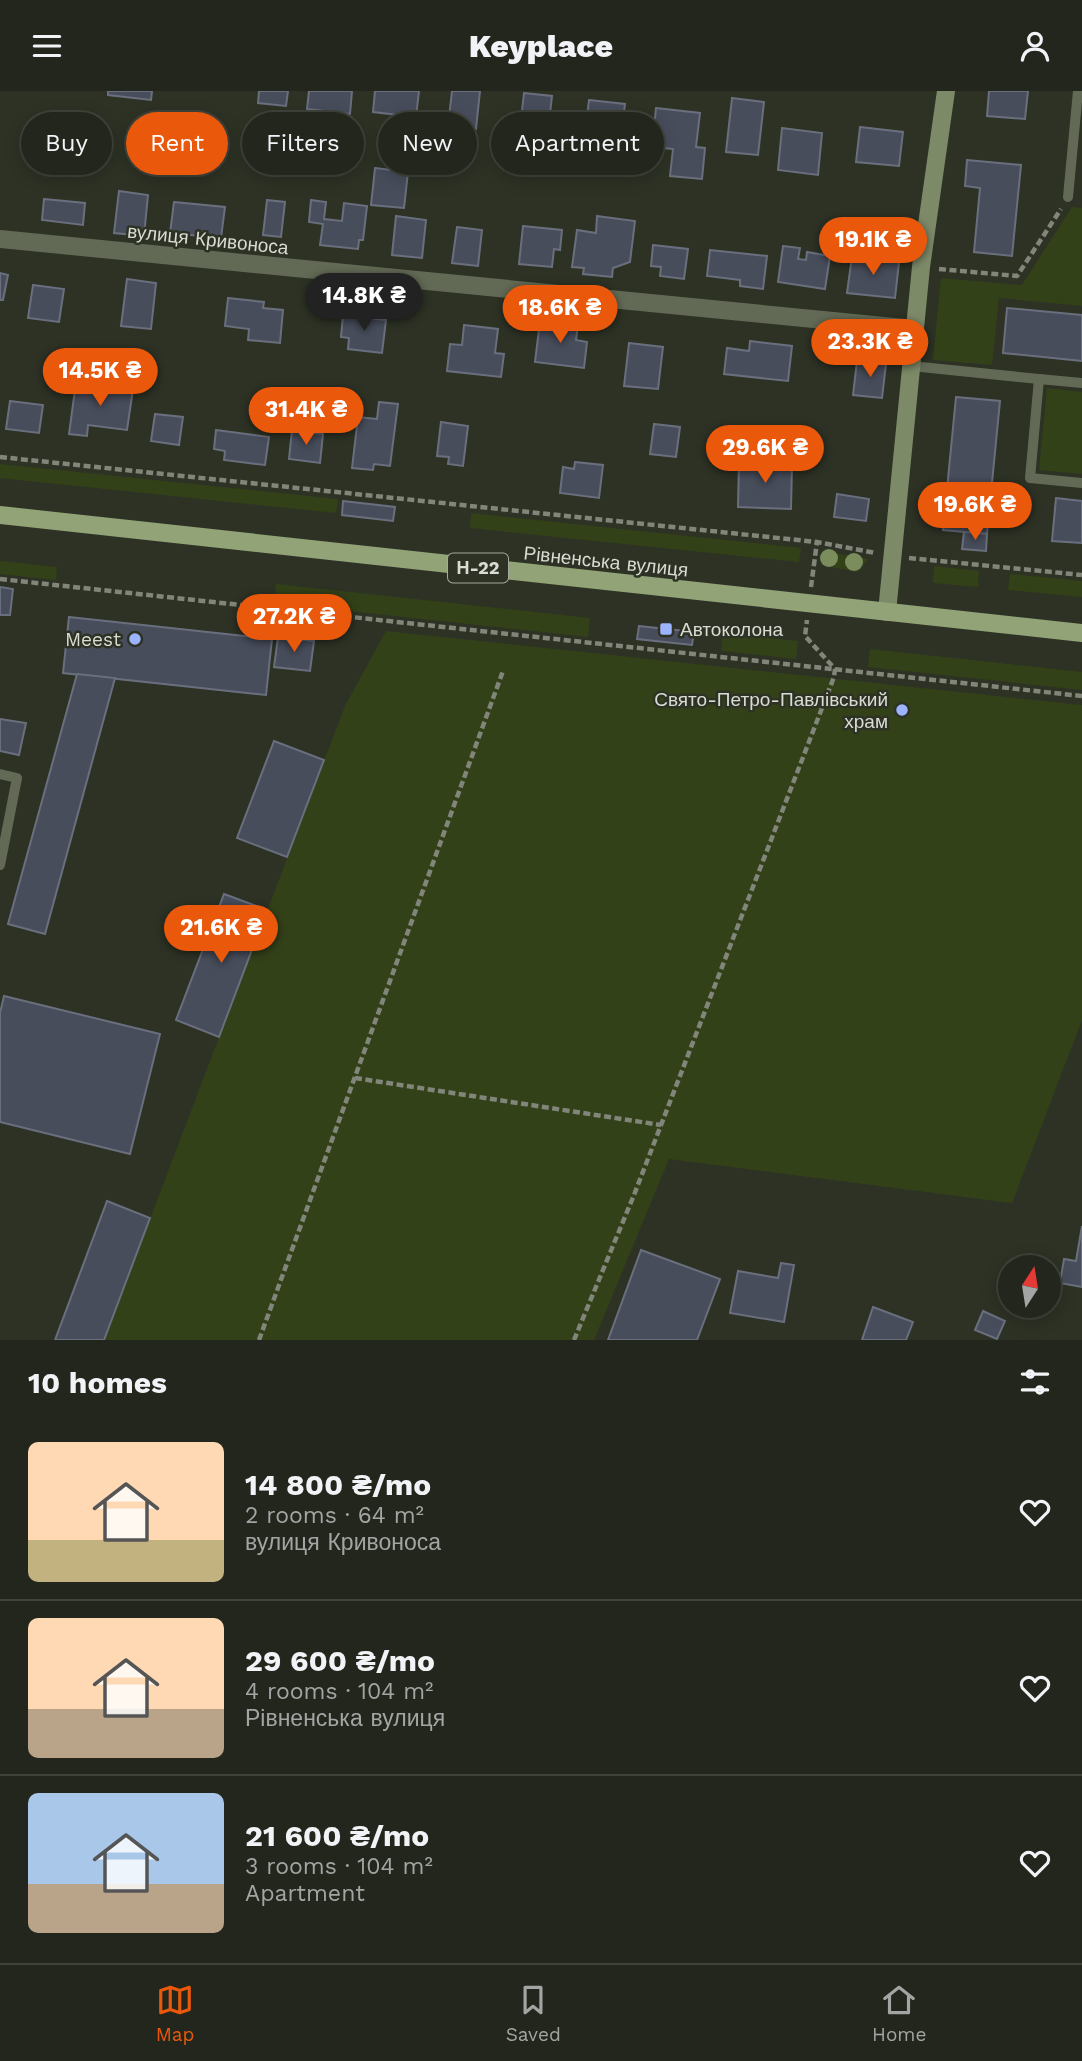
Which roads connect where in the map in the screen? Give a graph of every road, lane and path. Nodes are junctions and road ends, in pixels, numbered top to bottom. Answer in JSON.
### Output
{"nodes":[{"id":1,"x":941,"y":91,"type":"edge"},
{"id":2,"x":1078,"y":91,"type":"edge"},
{"id":3,"x":1068,"y":197,"type":"joint"},
{"id":4,"x":0,"y":239,"type":"edge"},
{"id":5,"x":920,"y":267,"type":"junction"},
{"id":6,"x":915,"y":329,"type":"junction"},
{"id":7,"x":911,"y":366,"type":"junction"},
{"id":8,"x":1039,"y":379,"type":"junction"},
{"id":9,"x":1082,"y":383,"type":"edge"},
{"id":10,"x":0,"y":457,"type":"edge"},
{"id":11,"x":1082,"y":483,"type":"edge"},
{"id":12,"x":0,"y":515,"type":"edge"},
{"id":13,"x":893,"y":557,"type":"junction"},
{"id":14,"x":1082,"y":575,"type":"edge"},
{"id":15,"x":0,"y":579,"type":"edge"},
{"id":16,"x":887,"y":612,"type":"junction"},
{"id":17,"x":1082,"y":633,"type":"edge"},
{"id":18,"x":835,"y":669,"type":"junction"},
{"id":19,"x":503,"y":671,"type":"dead end"},
{"id":20,"x":1082,"y":696,"type":"edge"},
{"id":21,"x":0,"y":774,"type":"edge"},
{"id":22,"x":0,"y":865,"type":"edge"},
{"id":23,"x":355,"y":1078,"type":"junction"},
{"id":24,"x":661,"y":1125,"type":"junction"},
{"id":25,"x":259,"y":1340,"type":"edge"},
{"id":26,"x":574,"y":1340,"type":"edge"}],
"edges":[{"from":1,"to":5,"type":"street"},
{"from":2,"to":3,"type":"lane"},
{"from":3,"to":5,"type":"path"},
{"from":4,"to":6,"type":"street","name":"вулиця Кривоноса"},
{"from":5,"to":6,"type":"street"},
{"from":6,"to":7,"type":"street"},
{"from":7,"to":8,"type":"lane"},
{"from":7,"to":13,"type":"street"},
{"from":8,"to":9,"type":"lane"},
{"from":8,"to":11,"type":"lane"},
{"from":10,"to":13,"type":"path"},
{"from":12,"to":16,"type":"main road","name":"Рівненська вулиця","number":"Н-22"},
{"from":13,"to":14,"type":"path"},
{"from":13,"to":16,"type":"street"},
{"from":15,"to":18,"type":"path"},
{"from":16,"to":17,"type":"main road","name":"Рівненська вулиця","number":"Н-22"},
{"from":18,"to":20,"type":"path"},
{"from":18,"to":24,"type":"path"},
{"from":19,"to":23,"type":"path"},
{"from":21,"to":22,"type":"lane"},
{"from":23,"to":24,"type":"path"},
{"from":23,"to":25,"type":"path"},
{"from":24,"to":26,"type":"path"}]}
